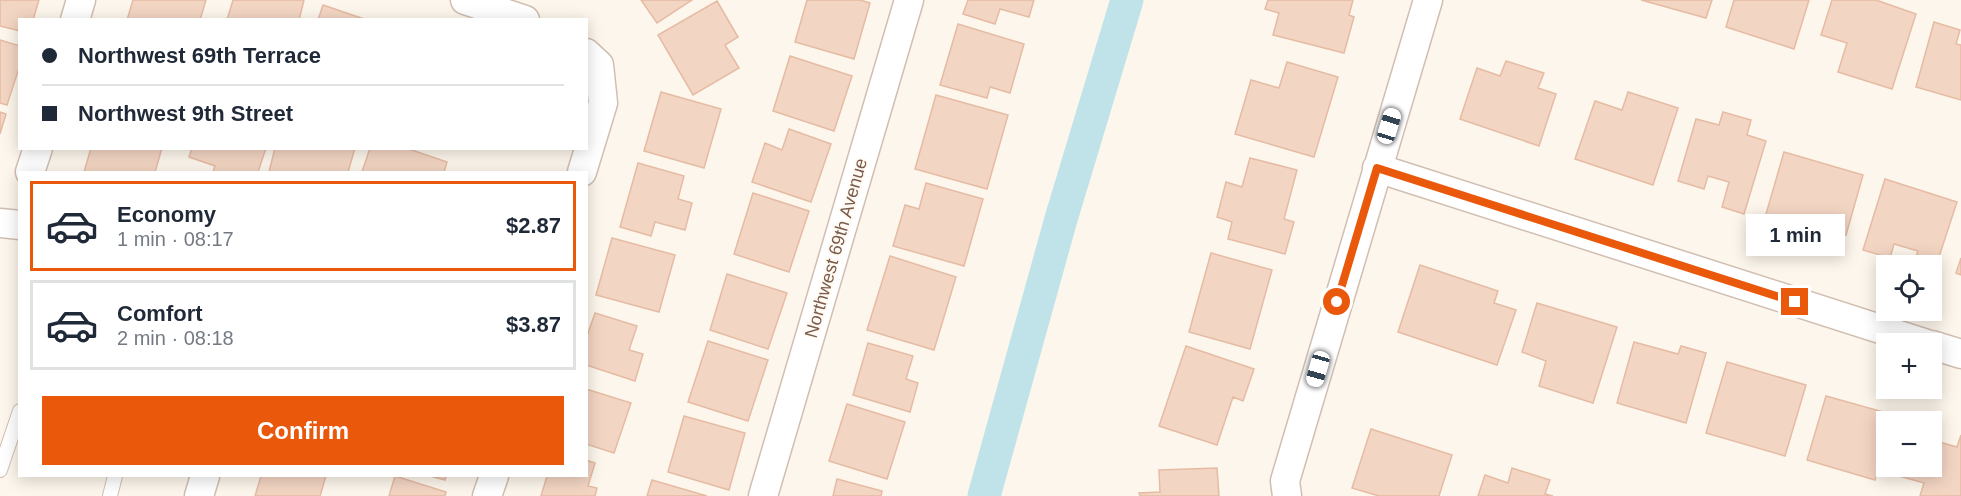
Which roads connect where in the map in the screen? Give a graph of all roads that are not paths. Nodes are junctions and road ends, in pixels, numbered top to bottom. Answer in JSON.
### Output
{"nodes":[{"id":1,"x":81,"y":0,"type":"edge"},
{"id":2,"x":465,"y":0,"type":"edge"},
{"id":3,"x":909,"y":0,"type":"edge"},
{"id":4,"x":1428,"y":0,"type":"edge"},
{"id":5,"x":76,"y":18,"type":"edge"},
{"id":6,"x":519,"y":18,"type":"edge"},
{"id":7,"x":593,"y":59,"type":"edge"},
{"id":8,"x":37,"y":150,"type":"edge"},
{"id":9,"x":1377,"y":168,"type":"junction"},
{"id":10,"x":30,"y":171,"type":"edge"},
{"id":11,"x":582,"y":171,"type":"edge"},
{"id":12,"x":1893,"y":333,"type":"edge"},
{"id":13,"x":1942,"y":348,"type":"edge"},
{"id":14,"x":1961,"y":354,"type":"edge"},
{"id":15,"x":18,"y":417,"type":"edge"},
{"id":16,"x":0,"y":470,"type":"edge"},
{"id":17,"x":115,"y":477,"type":"edge"},
{"id":18,"x":205,"y":477,"type":"edge"},
{"id":19,"x":494,"y":477,"type":"edge"},
{"id":20,"x":110,"y":496,"type":"edge"},
{"id":21,"x":199,"y":496,"type":"edge"},
{"id":22,"x":488,"y":496,"type":"edge"},
{"id":23,"x":763,"y":496,"type":"edge"},
{"id":24,"x":1287,"y":496,"type":"edge"}],
"edges":[{"from":1,"to":5,"type":"street"},
{"from":2,"to":6,"type":"street"},
{"from":3,"to":23,"type":"street","name":"Northwest 69th Avenue"},
{"from":4,"to":9,"type":"street"},
{"from":7,"to":11,"type":"street"},
{"from":8,"to":10,"type":"street"},
{"from":9,"to":12,"type":"street"},
{"from":9,"to":24,"type":"street"},
{"from":13,"to":14,"type":"street"},
{"from":15,"to":16,"type":"lane"},
{"from":17,"to":20,"type":"lane"},
{"from":18,"to":21,"type":"street"},
{"from":19,"to":22,"type":"street"}]}
